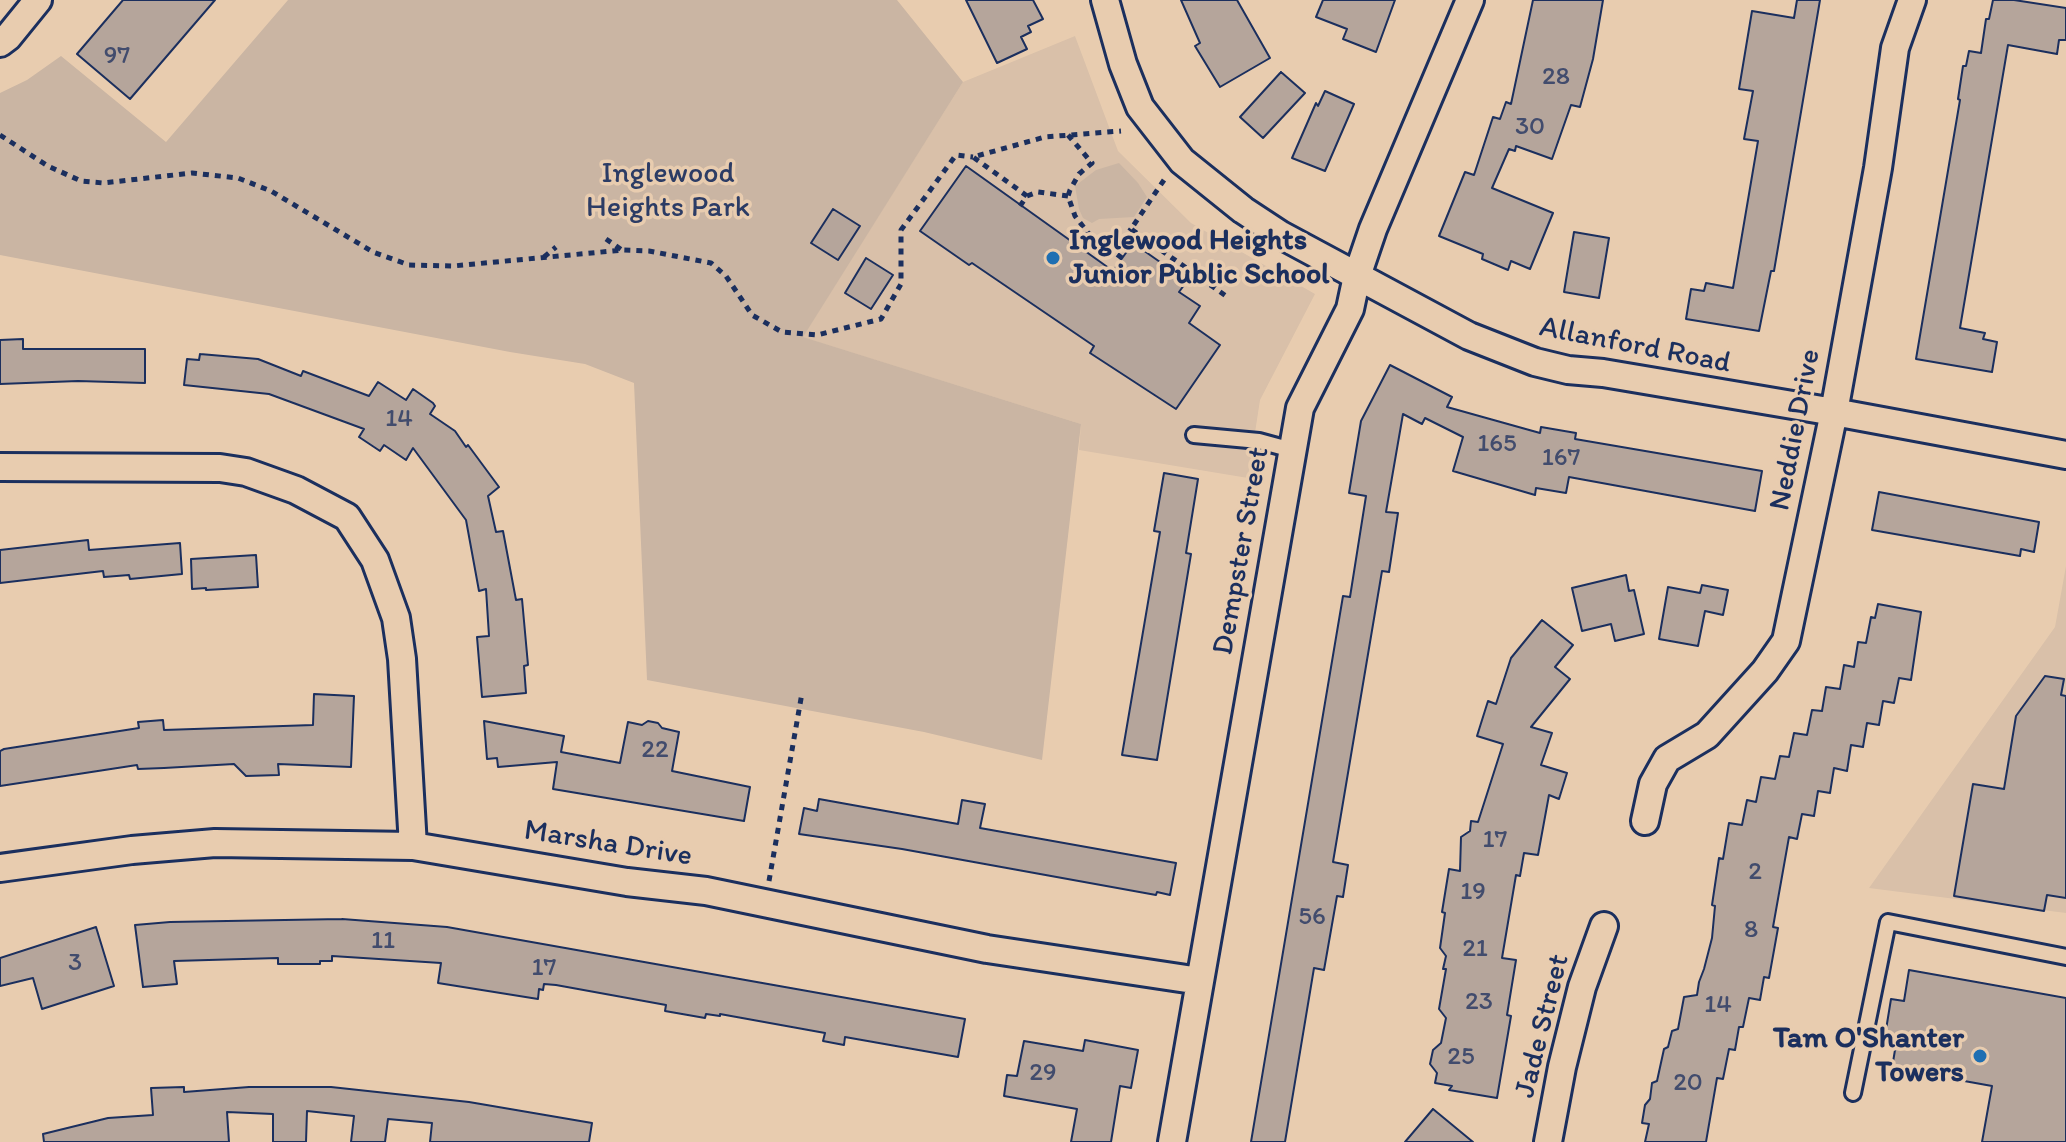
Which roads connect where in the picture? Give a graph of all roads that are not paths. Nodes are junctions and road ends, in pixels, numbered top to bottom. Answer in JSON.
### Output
{"nodes":[{"id":1,"x":38,"y":0,"type":"edge"},
{"id":2,"x":1105,"y":0,"type":"edge"},
{"id":3,"x":1470,"y":0,"type":"edge"},
{"id":4,"x":1912,"y":0,"type":"edge"},
{"id":5,"x":0,"y":43,"type":"edge"},
{"id":6,"x":1357,"y":276,"type":"junction"},
{"id":7,"x":1834,"y":412,"type":"junction"},
{"id":8,"x":1194,"y":435,"type":"dead end"},
{"id":9,"x":1292,"y":450,"type":"junction"},
{"id":10,"x":2066,"y":455,"type":"edge"},
{"id":11,"x":0,"y":467,"type":"edge"},
{"id":12,"x":1645,"y":821,"type":"dead end"},
{"id":13,"x":413,"y":846,"type":"junction"},
{"id":14,"x":0,"y":868,"type":"edge"},
{"id":15,"x":1604,"y":926,"type":"dead end"},
{"id":16,"x":2066,"y":957,"type":"edge"},
{"id":17,"x":1200,"y":981,"type":"junction"},
{"id":18,"x":1853,"y":1093,"type":"dead end"},
{"id":19,"x":1172,"y":1142,"type":"edge"},
{"id":20,"x":1548,"y":1142,"type":"edge"}],
"edges":[{"from":1,"to":5,"type":"street"},
{"from":2,"to":6,"type":"street","name":"Allanford Road"},
{"from":3,"to":6,"type":"street","name":"Dempster Street"},
{"from":4,"to":7,"type":"street","name":"Neddie Drive"},
{"from":6,"to":7,"type":"street","name":"Allanford Road"},
{"from":6,"to":9,"type":"street","name":"Dempster Street"},
{"from":7,"to":10,"type":"street","name":"Allanford Road"},
{"from":7,"to":12,"type":"street","name":"Neddie Drive"},
{"from":8,"to":9,"type":"lane"},
{"from":9,"to":17,"type":"street","name":"Dempster Street"},
{"from":11,"to":13,"type":"street"},
{"from":13,"to":14,"type":"street","name":"Marsha Drive"},
{"from":13,"to":17,"type":"street","name":"Marsha Drive"},
{"from":15,"to":20,"type":"street","name":"Jade Street"},
{"from":16,"to":18,"type":"lane"},
{"from":17,"to":19,"type":"street","name":"Dempster Street"}]}
